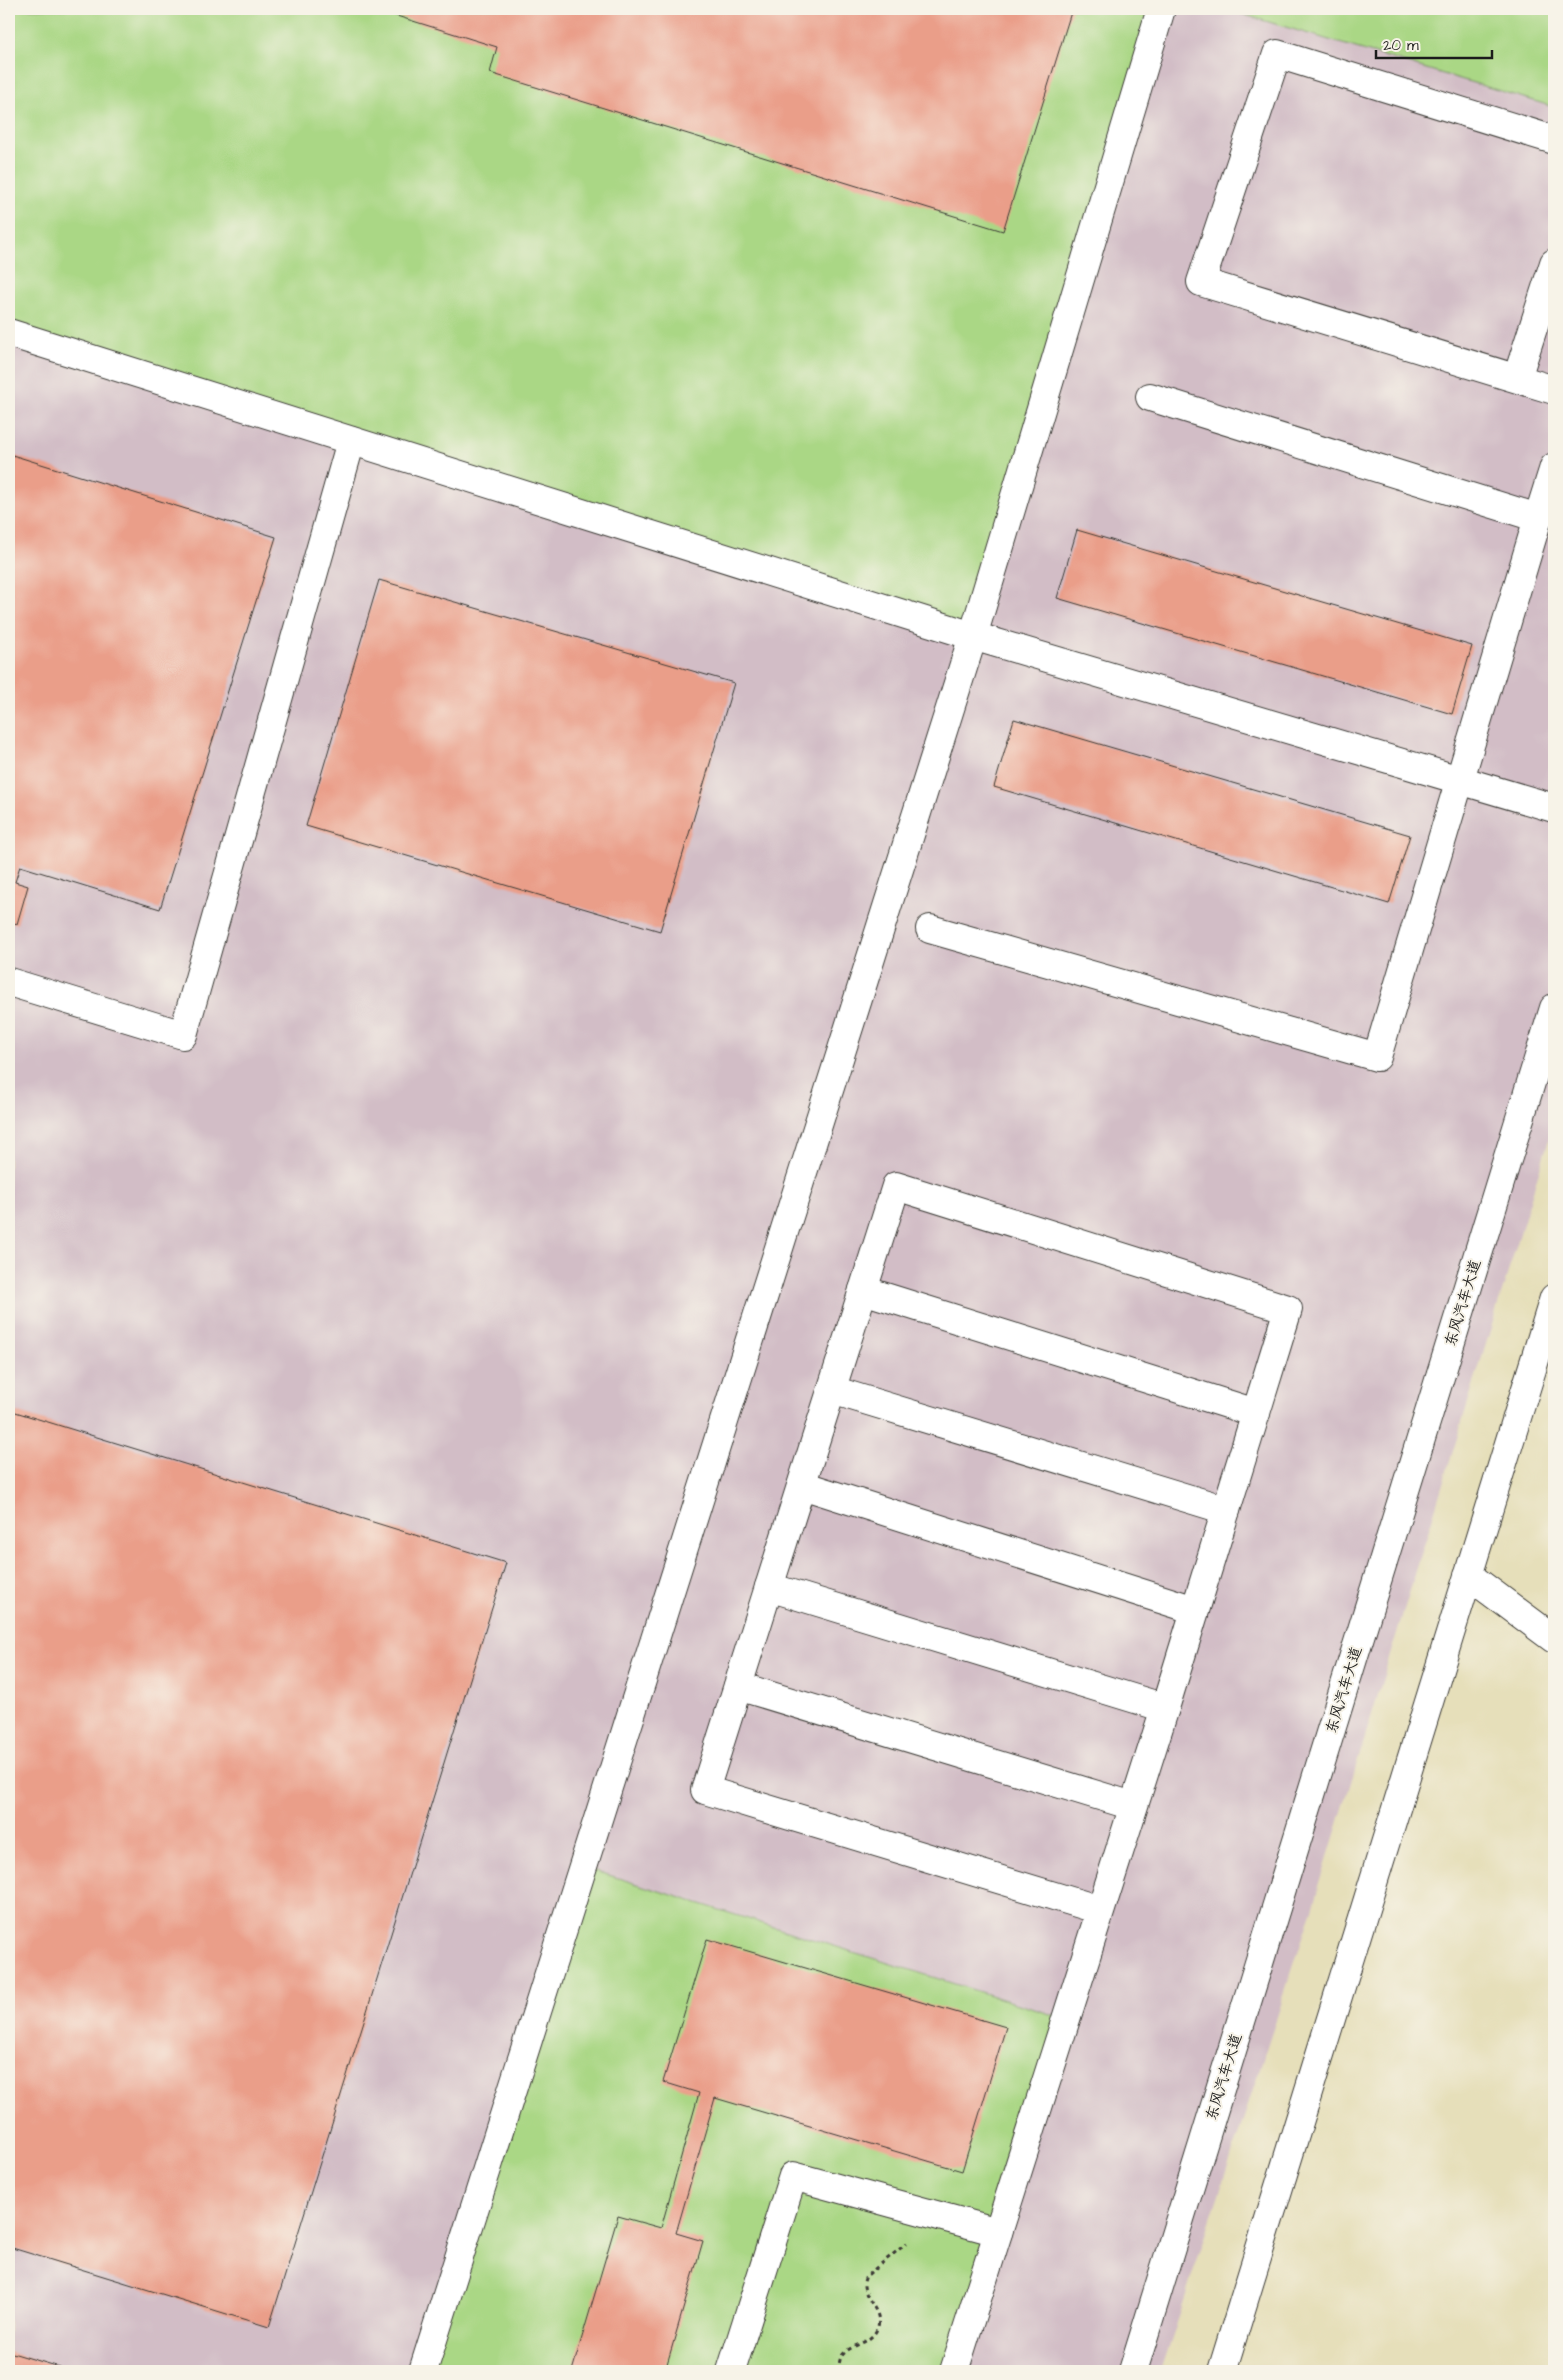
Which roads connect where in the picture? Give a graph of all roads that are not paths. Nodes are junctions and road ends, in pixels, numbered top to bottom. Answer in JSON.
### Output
{"nodes":[{"id":1,"x":1162,"y":9,"type":"edge"},
{"id":2,"x":1554,"y":140,"type":"edge"},
{"id":3,"x":1554,"y":263,"type":"edge"},
{"id":4,"x":9,"y":334,"type":"edge"},
{"id":5,"x":1517,"y":378,"type":"junction"},
{"id":6,"x":1554,"y":390,"type":"edge"},
{"id":7,"x":1150,"y":396,"type":"dead end"},
{"id":8,"x":351,"y":441,"type":"junction"},
{"id":9,"x":1554,"y":467,"type":"edge"},
{"id":10,"x":1538,"y":518,"type":"junction"},
{"id":11,"x":973,"y":636,"type":"junction"},
{"id":12,"x":1461,"y":781,"type":"junction"},
{"id":13,"x":1554,"y":808,"type":"edge"},
{"id":14,"x":930,"y":929,"type":"dead end"},
{"id":15,"x":9,"y":982,"type":"edge"},
{"id":16,"x":1554,"y":1008,"type":"edge"},
{"id":17,"x":863,"y":1290,"type":"junction"},
{"id":18,"x":1554,"y":1298,"type":"edge"},
{"id":19,"x":832,"y":1390,"type":"junction"},
{"id":20,"x":1256,"y":1413,"type":"junction"},
{"id":21,"x":802,"y":1485,"type":"junction"},
{"id":22,"x":1226,"y":1510,"type":"junction"},
{"id":23,"x":1468,"y":1575,"type":"junction"},
{"id":24,"x":769,"y":1587,"type":"junction"},
{"id":25,"x":1195,"y":1610,"type":"junction"},
{"id":26,"x":1554,"y":1639,"type":"edge"},
{"id":27,"x":738,"y":1686,"type":"junction"},
{"id":28,"x":1164,"y":1708,"type":"junction"},
{"id":29,"x":1133,"y":1806,"type":"junction"},
{"id":30,"x":1100,"y":1910,"type":"junction"},
{"id":31,"x":998,"y":2232,"type":"junction"},
{"id":32,"x":423,"y":2371,"type":"edge"},
{"id":33,"x":731,"y":2371,"type":"edge"},
{"id":34,"x":954,"y":2371,"type":"edge"},
{"id":35,"x":1133,"y":2371,"type":"edge"},
{"id":36,"x":1222,"y":2371,"type":"edge"}],
"edges":[{"from":1,"to":11,"type":"main road"},
{"from":2,"to":5,"type":"main road"},
{"from":3,"to":5,"type":"main road"},
{"from":4,"to":8,"type":"main road"},
{"from":5,"to":6,"type":"main road"},
{"from":7,"to":10,"type":"main road"},
{"from":8,"to":11,"type":"main road"},
{"from":8,"to":15,"type":"main road"},
{"from":9,"to":10,"type":"main road"},
{"from":10,"to":12,"type":"main road"},
{"from":11,"to":12,"type":"main road"},
{"from":11,"to":32,"type":"main road"},
{"from":12,"to":13,"type":"main road"},
{"from":12,"to":14,"type":"main road"},
{"from":16,"to":35,"type":"main road","name":"东风汽车大道"},
{"from":17,"to":19,"type":"main road"},
{"from":17,"to":20,"type":"main road"},
{"from":17,"to":20,"type":"main road"},
{"from":18,"to":23,"type":"main road"},
{"from":19,"to":21,"type":"main road"},
{"from":19,"to":22,"type":"main road"},
{"from":20,"to":22,"type":"main road"},
{"from":21,"to":24,"type":"main road"},
{"from":21,"to":25,"type":"main road"},
{"from":22,"to":25,"type":"main road"},
{"from":23,"to":26,"type":"main road"},
{"from":23,"to":36,"type":"main road"},
{"from":24,"to":27,"type":"main road"},
{"from":24,"to":28,"type":"main road"},
{"from":25,"to":28,"type":"main road"},
{"from":27,"to":29,"type":"main road"},
{"from":27,"to":30,"type":"main road"},
{"from":28,"to":29,"type":"main road"},
{"from":29,"to":30,"type":"main road"},
{"from":30,"to":31,"type":"main road"},
{"from":31,"to":33,"type":"main road"},
{"from":31,"to":34,"type":"main road"}]}
